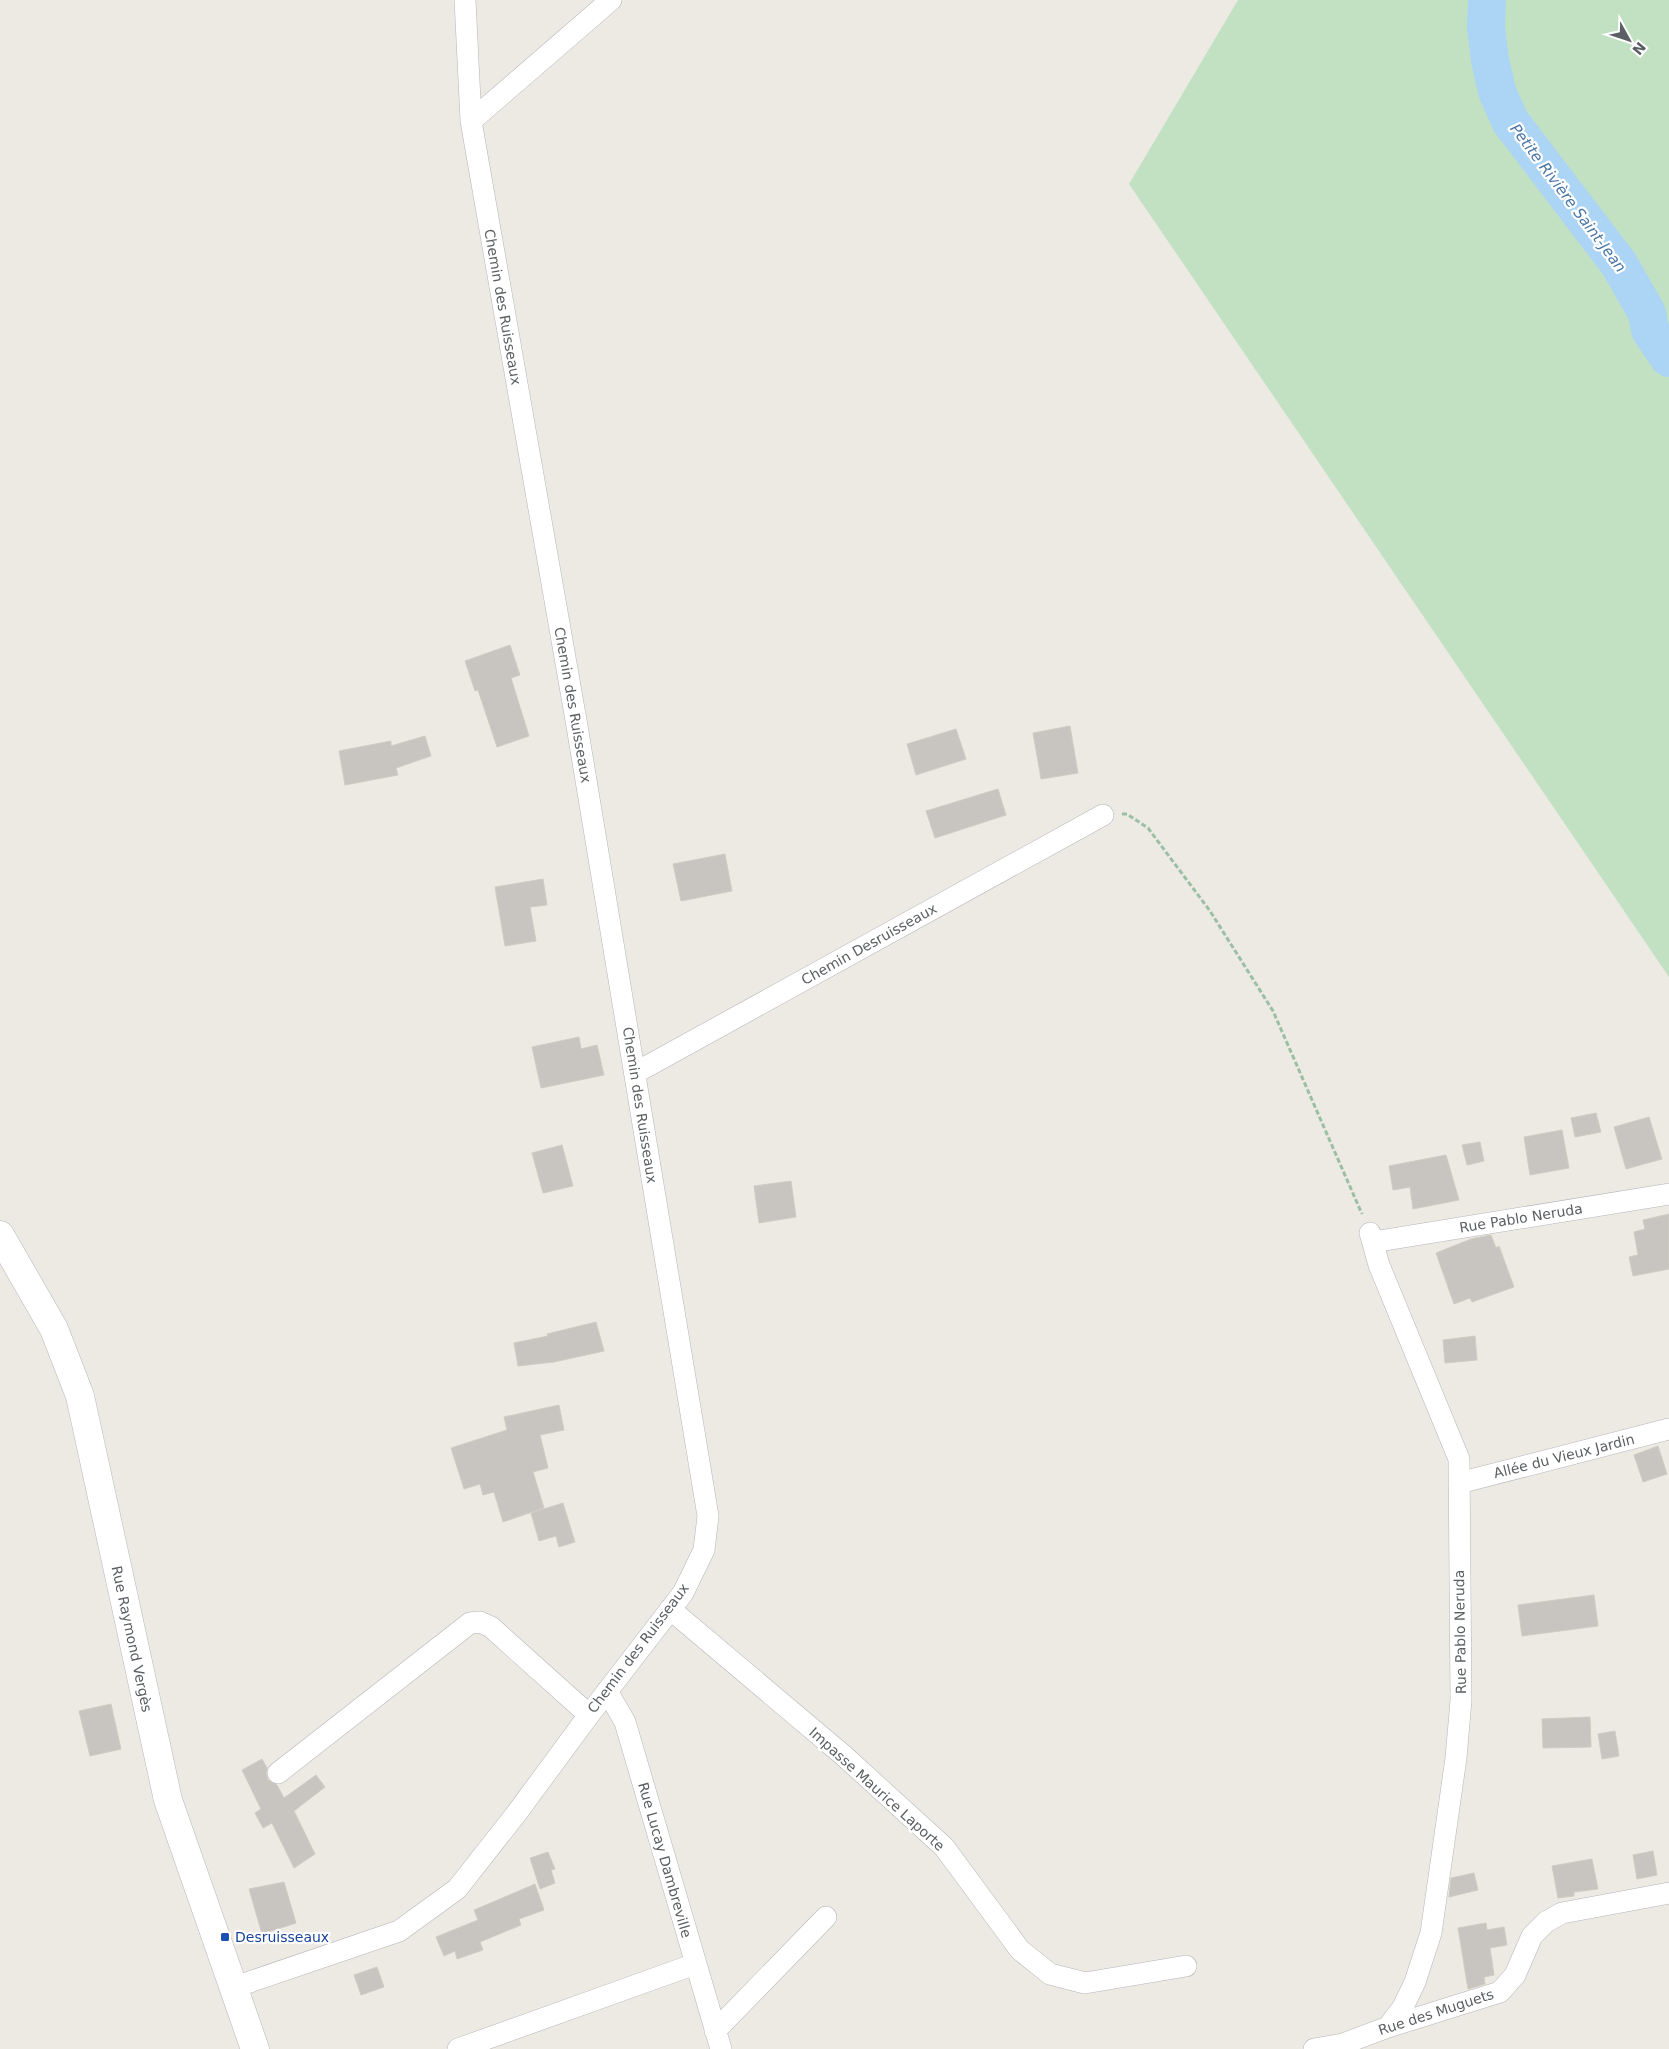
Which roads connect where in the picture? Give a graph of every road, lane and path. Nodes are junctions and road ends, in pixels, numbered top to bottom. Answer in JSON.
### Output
{"nodes":[{"id":1,"x":465,"y":0,"type":"edge"},
{"id":2,"x":611,"y":0,"type":"edge"},
{"id":3,"x":471,"y":121,"type":"junction"},
{"id":4,"x":1103,"y":815,"type":"joint"},
{"id":5,"x":635,"y":1073,"type":"junction"},
{"id":6,"x":1669,"y":1194,"type":"edge"},
{"id":7,"x":0,"y":1235,"type":"edge"},
{"id":8,"x":1371,"y":1237,"type":"junction"},
{"id":9,"x":1669,"y":1428,"type":"edge"},
{"id":10,"x":1459,"y":1483,"type":"junction"},
{"id":11,"x":670,"y":1609,"type":"junction"},
{"id":12,"x":608,"y":1691,"type":"junction"},
{"id":13,"x":589,"y":1715,"type":"junction"},
{"id":14,"x":278,"y":1773,"type":"dead end"},
{"id":15,"x":1669,"y":1893,"type":"edge"},
{"id":16,"x":826,"y":1917,"type":"dead end"},
{"id":17,"x":695,"y":1964,"type":"junction"},
{"id":18,"x":1186,"y":1966,"type":"dead end"},
{"id":19,"x":232,"y":1988,"type":"junction"},
{"id":20,"x":1388,"y":2027,"type":"junction"},
{"id":21,"x":714,"y":2042,"type":"edge"},
{"id":22,"x":1344,"y":2047,"type":"edge"},
{"id":23,"x":255,"y":2049,"type":"edge"},
{"id":24,"x":458,"y":2049,"type":"edge"},
{"id":25,"x":1314,"y":2049,"type":"edge"}],
"edges":[{"from":1,"to":3,"type":"street","name":"Chemin des Ruisseaux"},
{"from":2,"to":3,"type":"street"},
{"from":3,"to":5,"type":"street","name":"Chemin des Ruisseaux"},
{"from":4,"to":5,"type":"street","name":"Chemin Desruisseaux"},
{"from":4,"to":8,"type":"path"},
{"from":5,"to":11,"type":"street","name":"Chemin des Ruisseaux"},
{"from":6,"to":8,"type":"street","name":"Rue Pablo Neruda"},
{"from":7,"to":19,"type":"main road","name":"Rue Raymond Vergès"},
{"from":8,"to":10,"type":"street","name":"Rue Pablo Neruda"},
{"from":9,"to":10,"type":"street","name":"Allée du Vieux Jardin"},
{"from":10,"to":20,"type":"street","name":"Rue Pablo Neruda"},
{"from":11,"to":12,"type":"street","name":"Chemin des Ruisseaux"},
{"from":11,"to":18,"type":"street","name":"Impasse Maurice Laporte"},
{"from":12,"to":13,"type":"street","name":"Chemin des Ruisseaux"},
{"from":12,"to":17,"type":"street","name":"Rue Lucay Dambreville"},
{"from":13,"to":14,"type":"street"},
{"from":13,"to":19,"type":"street","name":"Chemin des Ruisseaux"},
{"from":15,"to":20,"type":"street","name":"Rue des Muguets"},
{"from":16,"to":21,"type":"street","name":"Rue Lucay Dambreville"},
{"from":17,"to":21,"type":"street","name":"Rue Lucay Dambreville"},
{"from":17,"to":24,"type":"street"},
{"from":19,"to":23,"type":"main road","name":"Rue Raymond Vergès"},
{"from":20,"to":22,"type":"street","name":"Rue des Muguets"},
{"from":22,"to":25,"type":"street","name":"Rue des Muguets"}]}
